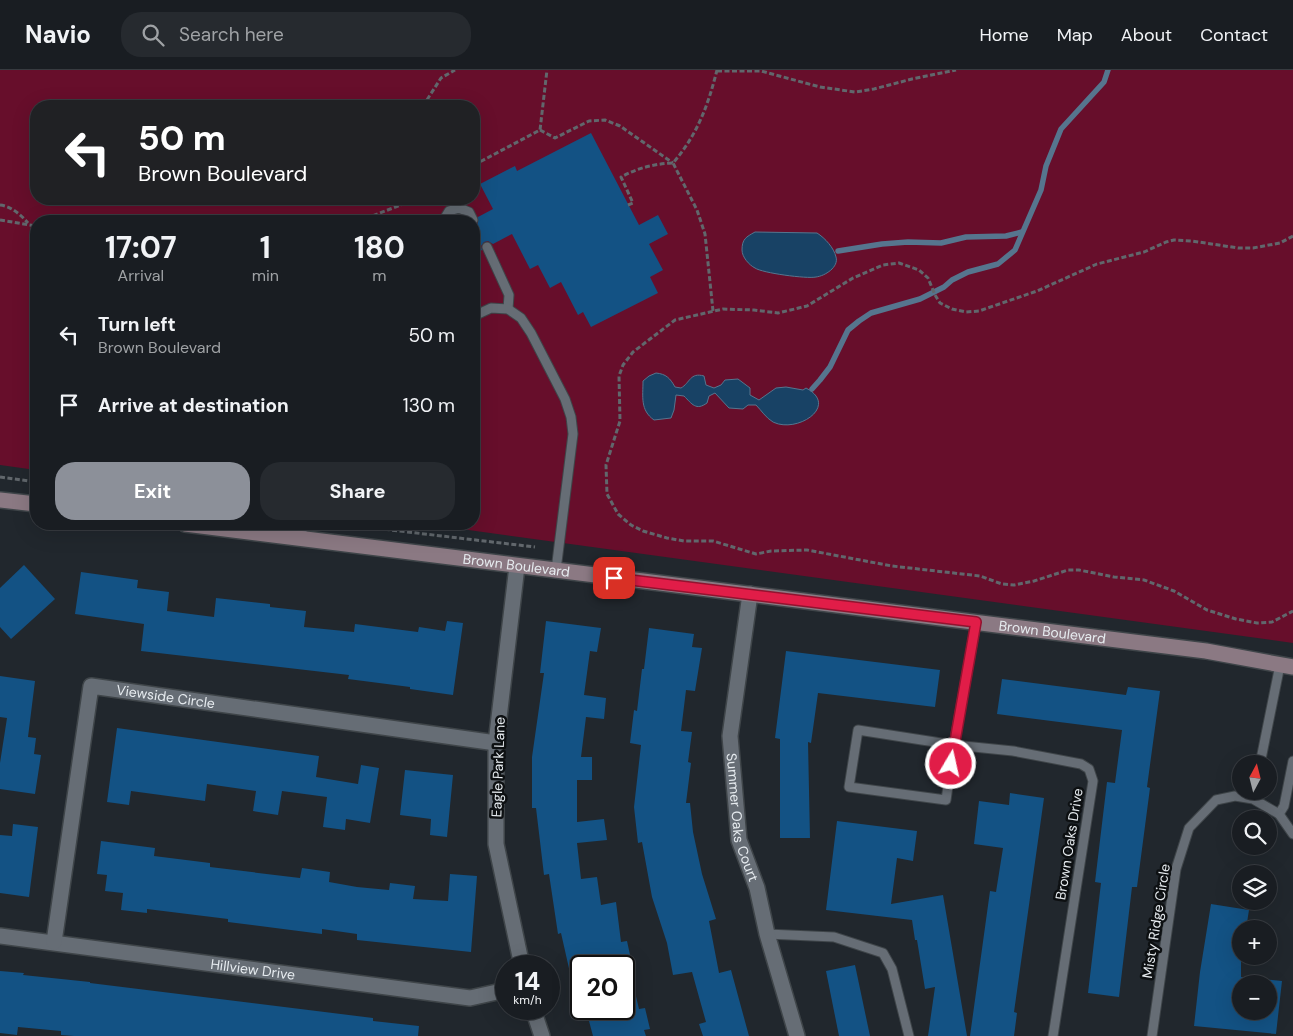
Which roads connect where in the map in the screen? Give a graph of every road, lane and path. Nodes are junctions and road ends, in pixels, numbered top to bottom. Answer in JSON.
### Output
{"nodes":[{"id":1,"x":454,"y":70,"type":"edge"},
{"id":2,"x":546,"y":70,"type":"edge"},
{"id":3,"x":717,"y":70,"type":"edge"},
{"id":4,"x":956,"y":70,"type":"edge"},
{"id":5,"x":427,"y":100,"type":"edge"},
{"id":6,"x":540,"y":130,"type":"junction"},
{"id":7,"x":480,"y":162,"type":"edge"},
{"id":8,"x":673,"y":163,"type":"junction"},
{"id":9,"x":0,"y":205,"type":"edge"},
{"id":10,"x":396,"y":205,"type":"edge"},
{"id":11,"x":628,"y":205,"type":"dead end"},
{"id":12,"x":372,"y":215,"type":"edge"},
{"id":13,"x":446,"y":215,"type":"edge"},
{"id":14,"x":471,"y":215,"type":"edge"},
{"id":15,"x":0,"y":220,"type":"edge"},
{"id":16,"x":28,"y":224,"type":"joint"},
{"id":17,"x":1293,"y":236,"type":"edge"},
{"id":18,"x":487,"y":247,"type":"dead end"},
{"id":19,"x":508,"y":309,"type":"junction"},
{"id":20,"x":480,"y":311,"type":"edge"},
{"id":21,"x":713,"y":311,"type":"junction"},
{"id":22,"x":0,"y":477,"type":"edge"},
{"id":23,"x":30,"y":481,"type":"edge"},
{"id":24,"x":0,"y":500,"type":"edge"},
{"id":25,"x":30,"y":503,"type":"edge"},
{"id":26,"x":231,"y":530,"type":"edge"},
{"id":27,"x":302,"y":530,"type":"edge"},
{"id":28,"x":393,"y":530,"type":"edge"},
{"id":29,"x":301,"y":539,"type":"junction"},
{"id":30,"x":535,"y":546,"type":"dead end"},
{"id":31,"x":517,"y":566,"type":"junction"},
{"id":32,"x":556,"y":570,"type":"junction"},
{"id":33,"x":750,"y":594,"type":"junction"},
{"id":34,"x":1293,"y":611,"type":"edge"},
{"id":35,"x":976,"y":622,"type":"junction"},
{"id":36,"x":1286,"y":666,"type":"edge"},
{"id":37,"x":496,"y":743,"type":"junction"},
{"id":38,"x":954,"y":745,"type":"junction"},
{"id":39,"x":1262,"y":755,"type":"edge"},
{"id":40,"x":1293,"y":761,"type":"edge"},
{"id":41,"x":1232,"y":797,"type":"edge"},
{"id":42,"x":1261,"y":800,"type":"edge"},
{"id":43,"x":1279,"y":814,"type":"junction"},
{"id":44,"x":1293,"y":834,"type":"edge"},
{"id":45,"x":767,"y":934,"type":"junction"},
{"id":46,"x":0,"y":936,"type":"edge"},
{"id":47,"x":54,"y":942,"type":"junction"},
{"id":48,"x":520,"y":955,"type":"edge"},
{"id":49,"x":495,"y":992,"type":"edge"},
{"id":50,"x":537,"y":1020,"type":"edge"},
{"id":51,"x":542,"y":1036,"type":"edge"},
{"id":52,"x":797,"y":1036,"type":"edge"},
{"id":53,"x":909,"y":1036,"type":"edge"},
{"id":54,"x":1053,"y":1036,"type":"edge"},
{"id":55,"x":1152,"y":1036,"type":"edge"}],
"edges":[{"from":1,"to":5,"type":"path"},
{"from":2,"to":6,"type":"path"},
{"from":3,"to":4,"type":"path"},
{"from":3,"to":8,"type":"path"},
{"from":6,"to":7,"type":"path"},
{"from":6,"to":8,"type":"path"},
{"from":8,"to":11,"type":"path"},
{"from":8,"to":21,"type":"path"},
{"from":9,"to":16,"type":"path"},
{"from":10,"to":12,"type":"path"},
{"from":13,"to":14,"type":"lane"},
{"from":15,"to":16,"type":"path"},
{"from":17,"to":21,"type":"path"},
{"from":18,"to":19,"type":"lane"},
{"from":19,"to":20,"type":"lane"},
{"from":19,"to":32,"type":"lane"},
{"from":21,"to":34,"type":"path"},
{"from":22,"to":23,"type":"path"},
{"from":24,"to":25,"type":"street"},
{"from":26,"to":29,"type":"street","name":"Brown Boulevard"},
{"from":27,"to":29,"type":"lane"},
{"from":28,"to":30,"type":"path"},
{"from":29,"to":31,"type":"street","name":"Brown Boulevard"},
{"from":31,"to":32,"type":"street","name":"Brown Boulevard"},
{"from":31,"to":37,"type":"street","name":"Eagle Park Lane"},
{"from":32,"to":33,"type":"street","name":"Brown Boulevard"},
{"from":33,"to":35,"type":"street","name":"Brown Boulevard"},
{"from":33,"to":45,"type":"street","name":"Summer Oaks Court"},
{"from":35,"to":36,"type":"street","name":"Brown Boulevard"},
{"from":35,"to":38,"type":"lane"},
{"from":36,"to":39,"type":"lane"},
{"from":37,"to":47,"type":"street","name":"Viewside Circle"},
{"from":37,"to":48,"type":"street","name":"Eagle Park Lane"},
{"from":38,"to":38,"type":"lane"},
{"from":38,"to":54,"type":"lane","name":"Brown Oaks Drive"},
{"from":40,"to":43,"type":"lane"},
{"from":41,"to":55,"type":"lane","name":"Misty Ridge Circle"},
{"from":42,"to":43,"type":"lane","name":"Misty Ridge Circle"},
{"from":43,"to":44,"type":"lane","name":"Misty Ridge Circle"},
{"from":45,"to":52,"type":"street","name":"Summer Oaks Court"},
{"from":45,"to":53,"type":"lane"},
{"from":46,"to":47,"type":"street","name":"Hillview Drive"},
{"from":47,"to":49,"type":"street","name":"Hillview Drive"},
{"from":50,"to":51,"type":"street"}]}
